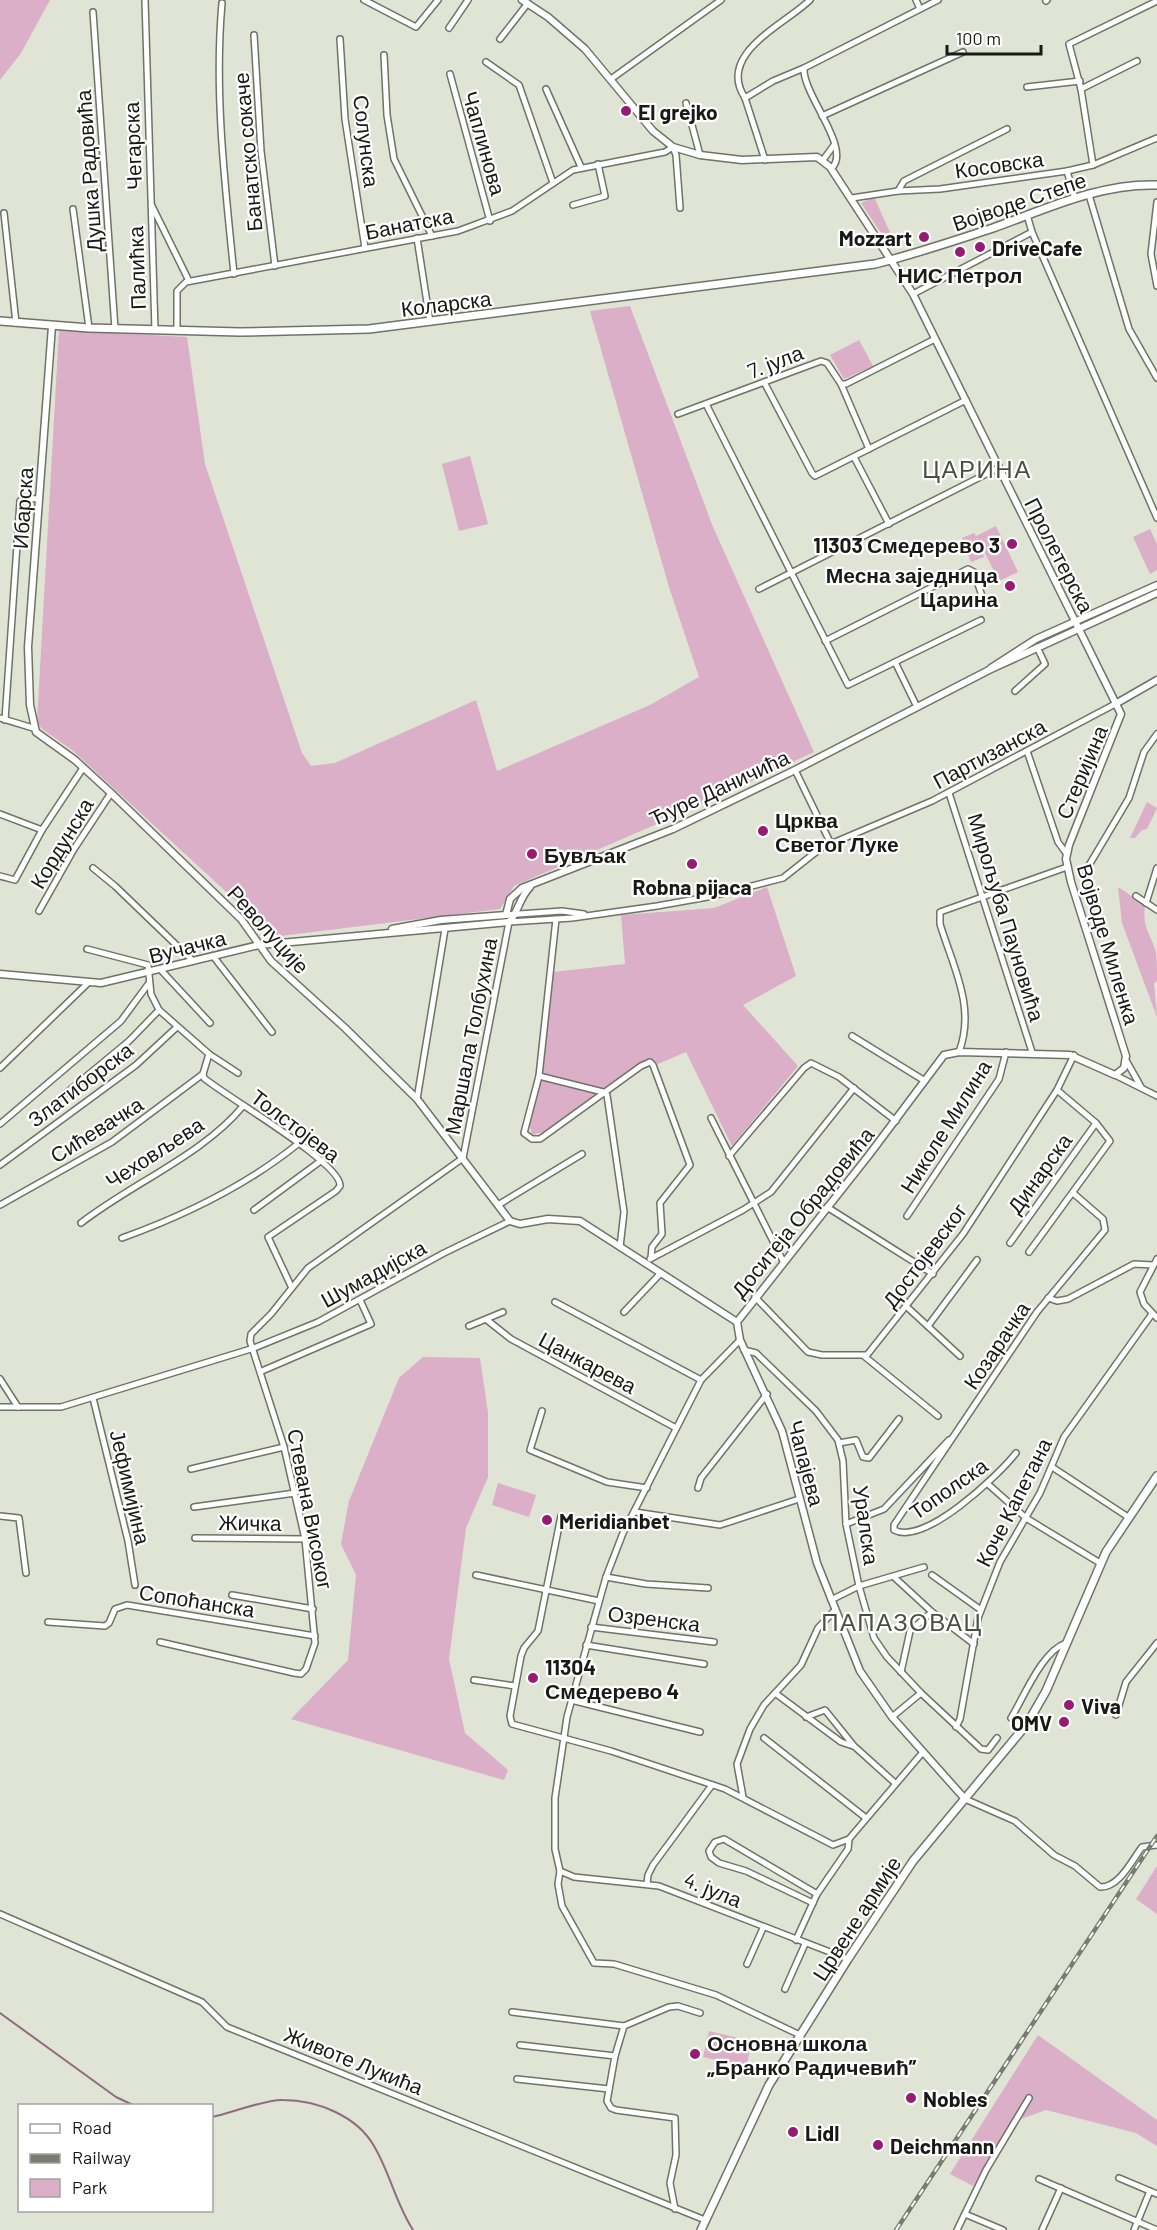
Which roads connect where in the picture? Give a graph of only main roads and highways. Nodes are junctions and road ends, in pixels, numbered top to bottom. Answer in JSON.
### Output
{"nodes":[{"id":1,"x":1157,"y":185,"type":"edge"},
{"id":2,"x":893,"y":260,"type":"joint"},
{"id":3,"x":0,"y":321,"type":"edge"},
{"id":4,"x":1157,"y":1477,"type":"edge"},
{"id":5,"x":701,"y":2230,"type":"edge"}],
"edges":[{"from":1,"to":2,"type":"main road","name":"Војводе Степе"},
{"from":2,"to":3,"type":"main road","name":"Коларска"},
{"from":4,"to":5,"type":"main road","name":"Црвене армије"}]}
